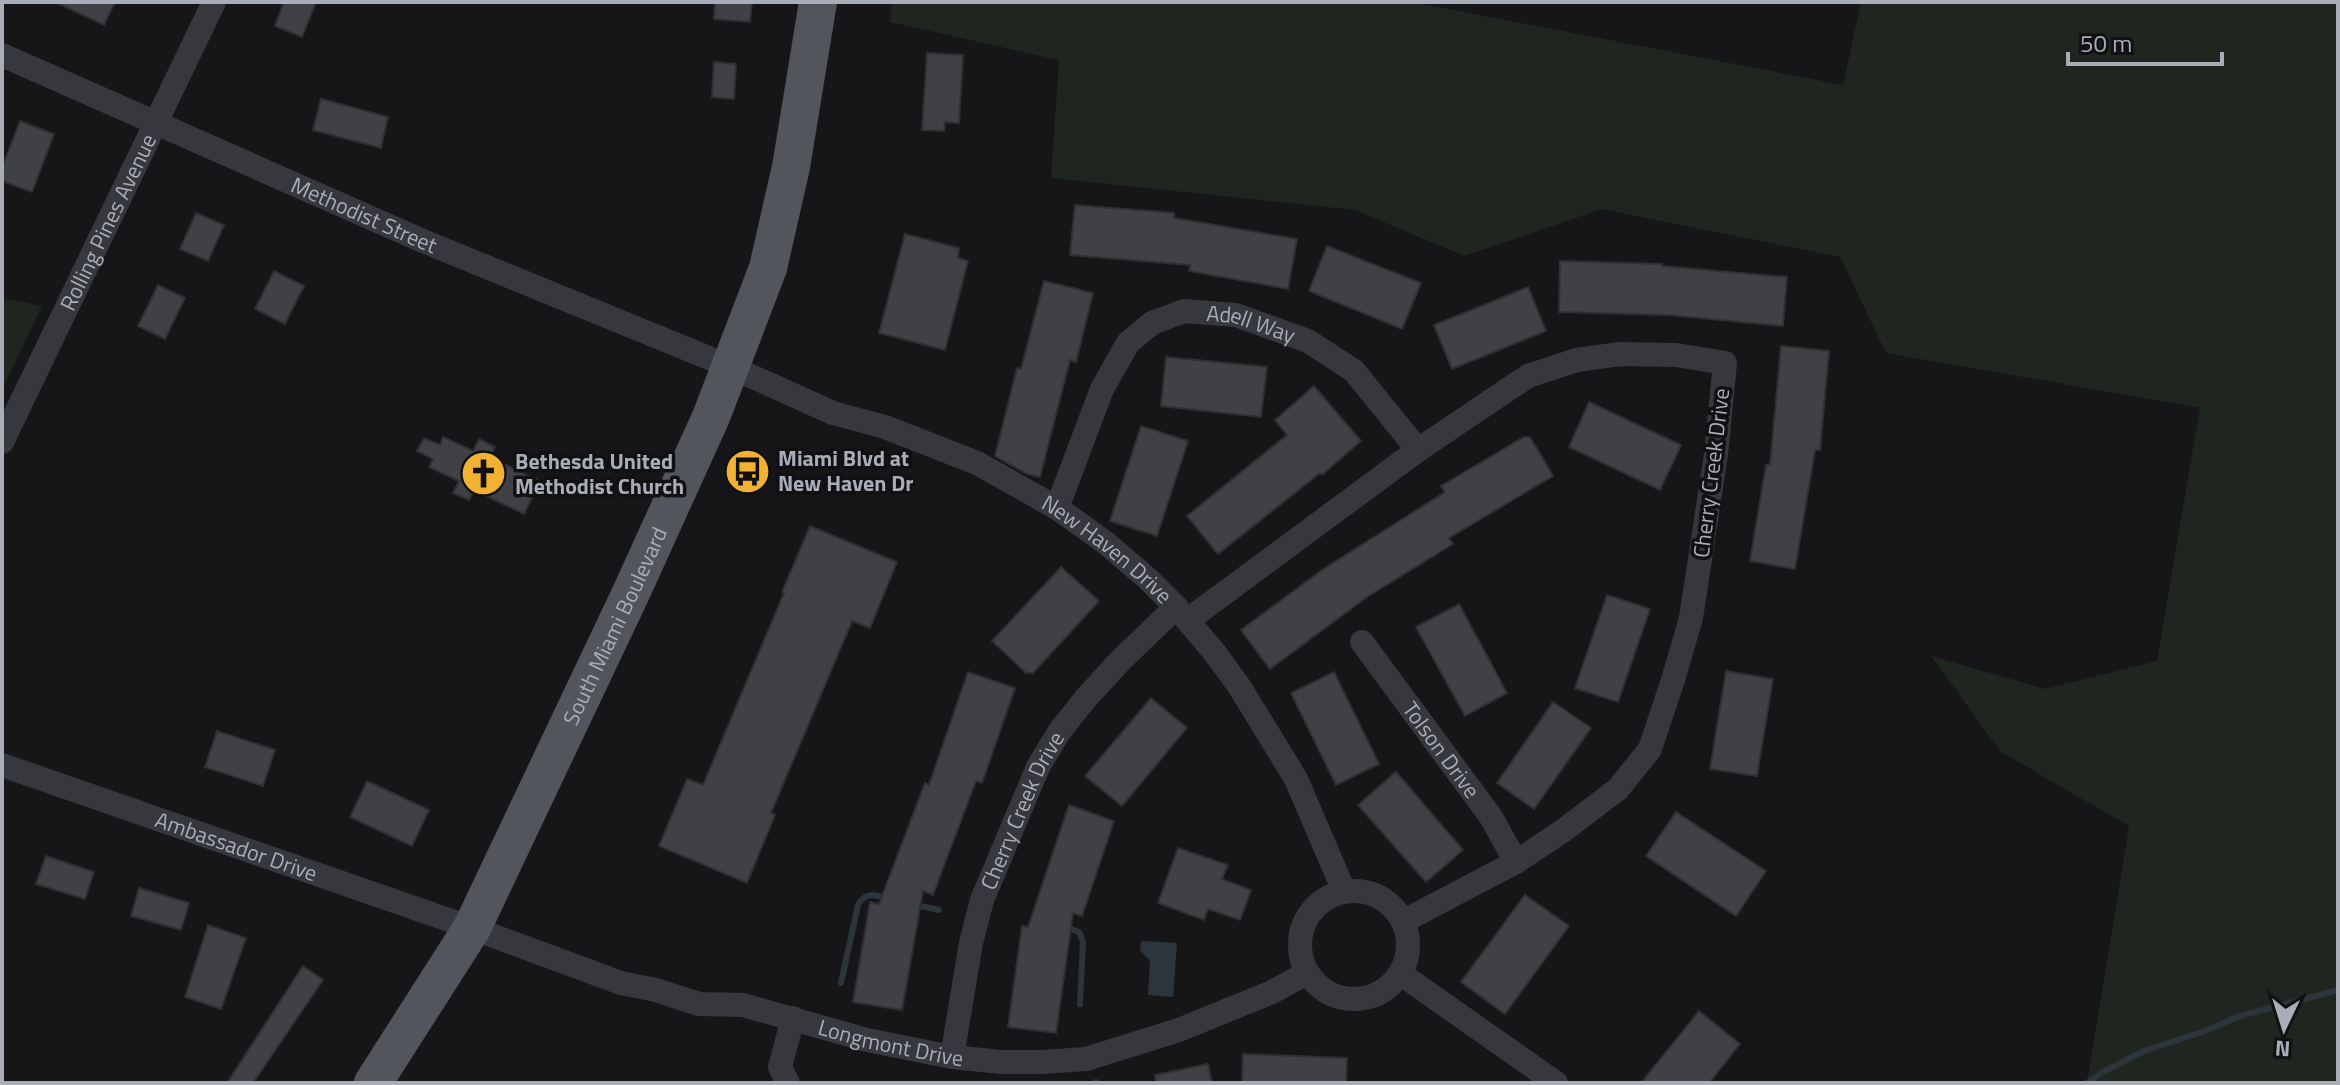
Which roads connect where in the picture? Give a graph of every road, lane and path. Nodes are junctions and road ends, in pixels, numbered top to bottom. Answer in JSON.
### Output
{"nodes":[{"id":1,"x":214,"y":2,"type":"edge"},
{"id":2,"x":818,"y":2,"type":"edge"},
{"id":3,"x":2,"y":55,"type":"edge"},
{"id":4,"x":156,"y":122,"type":"junction"},
{"id":5,"x":731,"y":367,"type":"junction"},
{"id":6,"x":2,"y":442,"type":"edge"},
{"id":7,"x":1418,"y":450,"type":"junction"},
{"id":8,"x":1057,"y":508,"type":"junction"},
{"id":9,"x":1182,"y":613,"type":"junction"},
{"id":10,"x":1362,"y":642,"type":"dead end"},
{"id":11,"x":2,"y":765,"type":"edge"},
{"id":12,"x":1516,"y":862,"type":"junction"},
{"id":13,"x":1344,"y":891,"type":"junction"},
{"id":14,"x":1404,"y":921,"type":"junction"},
{"id":15,"x":472,"y":928,"type":"junction"},
{"id":16,"x":1307,"y":973,"type":"junction"},
{"id":17,"x":1401,"y":974,"type":"junction"},
{"id":18,"x":793,"y":1018,"type":"junction"},
{"id":19,"x":952,"y":1057,"type":"junction"},
{"id":20,"x":373,"y":1083,"type":"edge"},
{"id":21,"x":788,"y":1083,"type":"edge"},
{"id":22,"x":1556,"y":1083,"type":"edge"}],
"edges":[{"from":1,"to":4,"type":"street","name":"Rolling Pines Avenue"},
{"from":2,"to":5,"type":"main road","name":"South Miami Boulevard"},
{"from":3,"to":4,"type":"street","name":"Methodist Street"},
{"from":4,"to":5,"type":"street","name":"Methodist Street"},
{"from":4,"to":6,"type":"street","name":"Rolling Pines Avenue"},
{"from":5,"to":8,"type":"street","name":"New Haven Drive"},
{"from":5,"to":15,"type":"main road","name":"South Miami Boulevard"},
{"from":7,"to":8,"type":"street","name":"Adell Way"},
{"from":7,"to":9,"type":"street","name":"Cherry Creek Drive"},
{"from":7,"to":12,"type":"street","name":"Cherry Creek Drive"},
{"from":8,"to":9,"type":"street","name":"New Haven Drive"},
{"from":9,"to":13,"type":"street","name":"New Haven Drive"},
{"from":9,"to":19,"type":"street","name":"Cherry Creek Drive"},
{"from":10,"to":12,"type":"street","name":"Tolson Drive"},
{"from":11,"to":15,"type":"street","name":"Ambassador Drive"},
{"from":12,"to":14,"type":"street","name":"Cherry Creek Drive"},
{"from":13,"to":14,"type":"street"},
{"from":13,"to":16,"type":"street"},
{"from":14,"to":17,"type":"street"},
{"from":15,"to":18,"type":"street","name":"Longmont Drive"},
{"from":15,"to":20,"type":"main road","name":"South Miami Boulevard"},
{"from":16,"to":17,"type":"street"},
{"from":16,"to":19,"type":"street","name":"Longmont Drive"},
{"from":17,"to":22,"type":"street"},
{"from":18,"to":19,"type":"street","name":"Longmont Drive"},
{"from":18,"to":21,"type":"street"}]}
